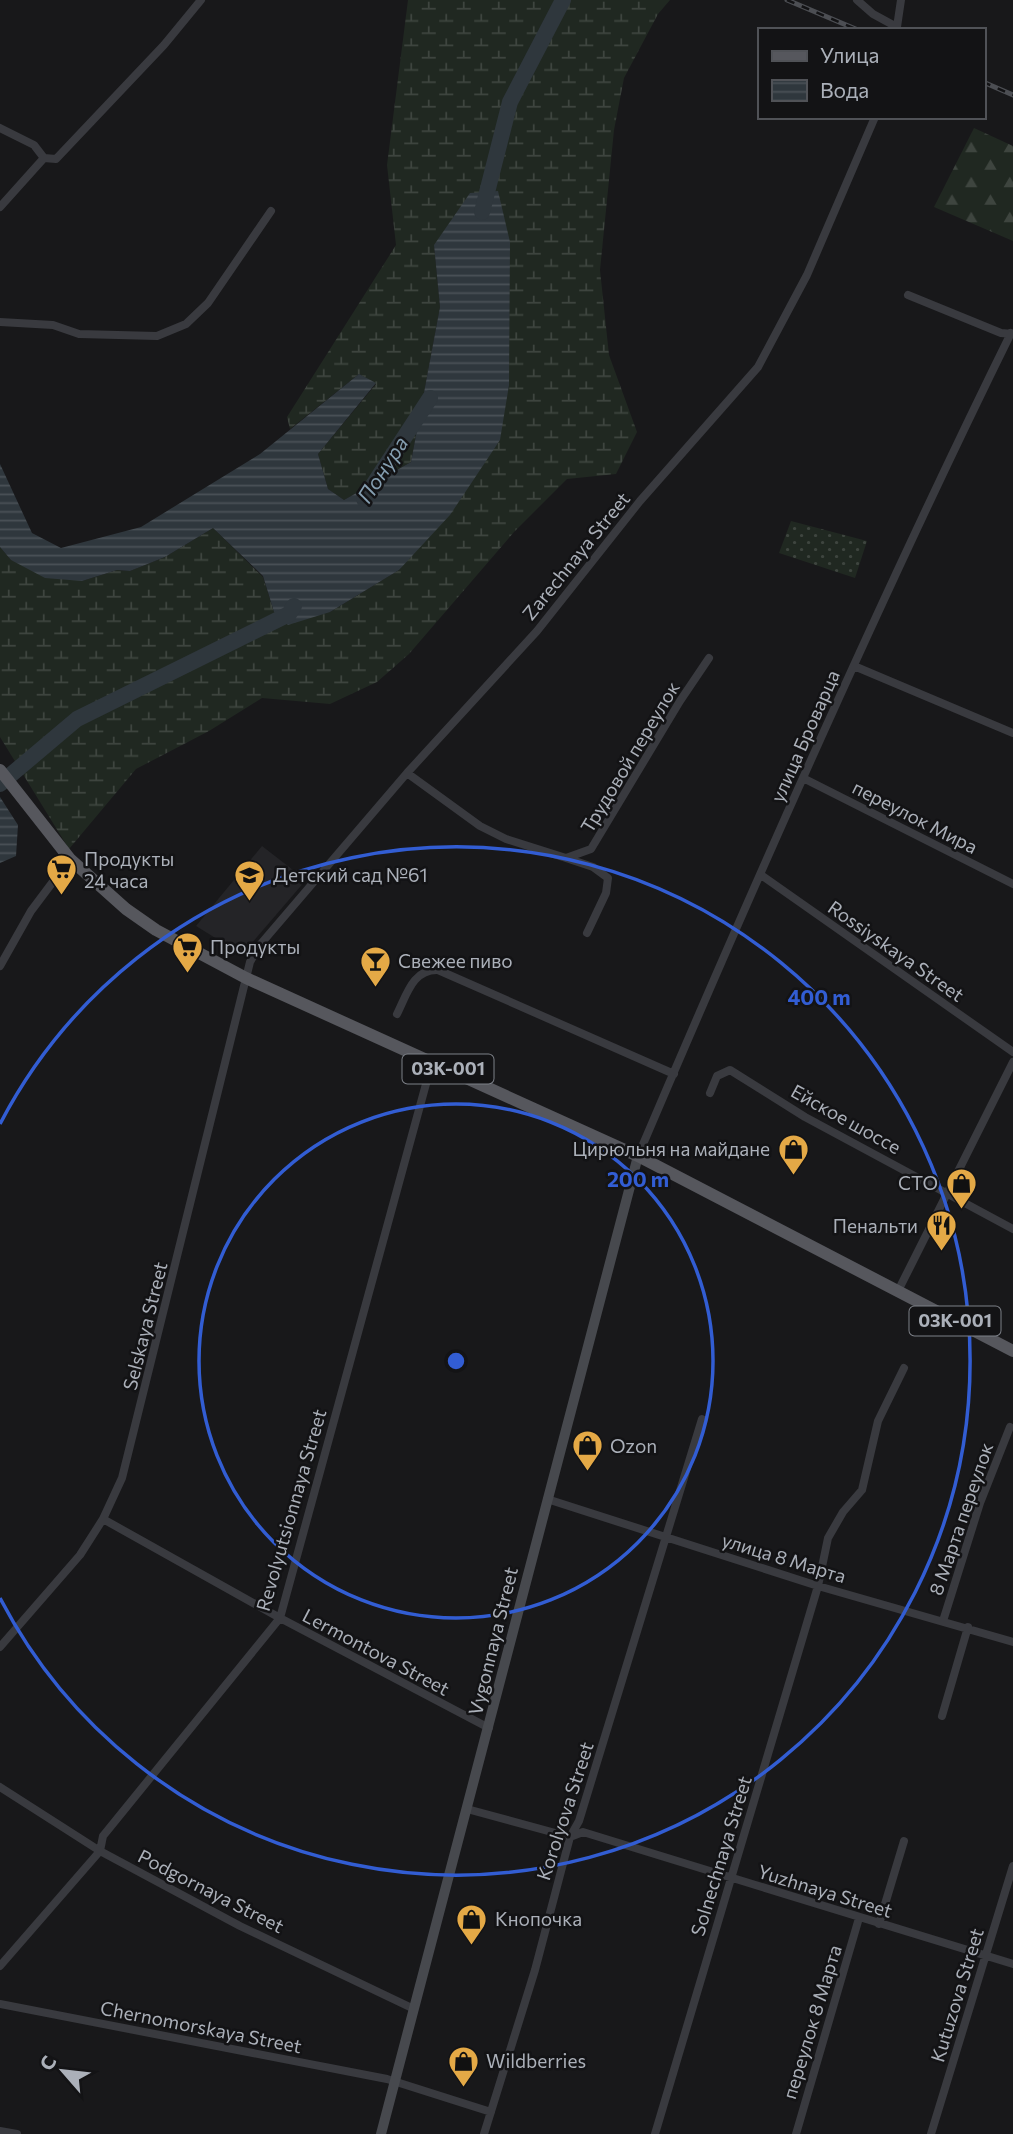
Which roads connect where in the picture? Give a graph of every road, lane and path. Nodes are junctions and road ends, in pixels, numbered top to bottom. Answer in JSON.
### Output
{"nodes":[{"id":1,"x":201,"y":0,"type":"edge"},
{"id":2,"x":857,"y":0,"type":"edge"},
{"id":3,"x":901,"y":0,"type":"edge"},
{"id":4,"x":897,"y":28,"type":"edge"},
{"id":5,"x":874,"y":119,"type":"edge"},
{"id":6,"x":0,"y":128,"type":"edge"},
{"id":7,"x":44,"y":158,"type":"junction"},
{"id":8,"x":0,"y":208,"type":"edge"},
{"id":9,"x":271,"y":211,"type":"dead end"},
{"id":10,"x":908,"y":295,"type":"dead end"},
{"id":11,"x":0,"y":323,"type":"edge"},
{"id":12,"x":1012,"y":334,"type":"edge"},
{"id":13,"x":709,"y":658,"type":"dead end"},
{"id":14,"x":854,"y":666,"type":"junction"},
{"id":15,"x":1013,"y":733,"type":"edge"},
{"id":16,"x":0,"y":770,"type":"edge"},
{"id":17,"x":407,"y":773,"type":"junction"},
{"id":18,"x":803,"y":778,"type":"junction"},
{"id":19,"x":566,"y":858,"type":"junction"},
{"id":20,"x":70,"y":859,"type":"junction"},
{"id":21,"x":761,"y":875,"type":"junction"},
{"id":22,"x":1013,"y":884,"type":"edge"},
{"id":23,"x":587,"y":933,"type":"dead end"},
{"id":24,"x":0,"y":966,"type":"edge"},
{"id":25,"x":246,"y":978,"type":"junction"},
{"id":26,"x":397,"y":1013,"type":"dead end"},
{"id":27,"x":1013,"y":1052,"type":"edge"},
{"id":28,"x":432,"y":1062,"type":"junction"},
{"id":29,"x":1013,"y":1062,"type":"edge"},
{"id":30,"x":674,"y":1074,"type":"junction"},
{"id":31,"x":710,"y":1093,"type":"dead end"},
{"id":32,"x":638,"y":1156,"type":"junction"},
{"id":33,"x":946,"y":1192,"type":"junction"},
{"id":34,"x":1013,"y":1229,"type":"edge"},
{"id":35,"x":898,"y":1291,"type":"junction"},
{"id":36,"x":1013,"y":1351,"type":"edge"},
{"id":37,"x":904,"y":1368,"type":"dead end"},
{"id":38,"x":702,"y":1419,"type":"dead end"},
{"id":39,"x":1010,"y":1427,"type":"dead end"},
{"id":40,"x":547,"y":1499,"type":"junction"},
{"id":41,"x":103,"y":1520,"type":"junction"},
{"id":42,"x":666,"y":1538,"type":"junction"},
{"id":43,"x":818,"y":1586,"type":"junction"},
{"id":44,"x":280,"y":1618,"type":"junction"},
{"id":45,"x":943,"y":1621,"type":"junction"},
{"id":46,"x":968,"y":1628,"type":"junction"},
{"id":47,"x":1013,"y":1642,"type":"edge"},
{"id":48,"x":0,"y":1647,"type":"edge"},
{"id":49,"x":942,"y":1716,"type":"dead end"},
{"id":50,"x":489,"y":1728,"type":"junction"},
{"id":51,"x":0,"y":1787,"type":"edge"},
{"id":52,"x":467,"y":1809,"type":"junction"},
{"id":53,"x":570,"y":1837,"type":"junction"},
{"id":54,"x":904,"y":1841,"type":"dead end"},
{"id":55,"x":100,"y":1851,"type":"junction"},
{"id":56,"x":1013,"y":1866,"type":"edge"},
{"id":57,"x":730,"y":1880,"type":"junction"},
{"id":58,"x":859,"y":1918,"type":"junction"},
{"id":59,"x":879,"y":1924,"type":"junction"},
{"id":60,"x":985,"y":1956,"type":"junction"},
{"id":61,"x":1013,"y":1964,"type":"edge"},
{"id":62,"x":0,"y":1966,"type":"edge"},
{"id":63,"x":0,"y":2004,"type":"edge"},
{"id":64,"x":414,"y":2009,"type":"junction"},
{"id":65,"x":395,"y":2083,"type":"junction"},
{"id":66,"x":491,"y":2112,"type":"junction"},
{"id":67,"x":0,"y":2130,"type":"edge"},
{"id":68,"x":17,"y":2134,"type":"edge"},
{"id":69,"x":381,"y":2134,"type":"edge"},
{"id":70,"x":484,"y":2134,"type":"edge"},
{"id":71,"x":655,"y":2134,"type":"edge"},
{"id":72,"x":796,"y":2134,"type":"edge"},
{"id":73,"x":931,"y":2134,"type":"edge"}],
"edges":[{"from":1,"to":7,"type":"street"},
{"from":2,"to":4,"type":"street"},
{"from":3,"to":4,"type":"street"},
{"from":5,"to":17,"type":"street","name":"Zarechnaya Street"},
{"from":6,"to":7,"type":"street"},
{"from":7,"to":8,"type":"street"},
{"from":9,"to":11,"type":"street"},
{"from":10,"to":12,"type":"street"},
{"from":12,"to":14,"type":"street","name":"улица Броварца"},
{"from":13,"to":19,"type":"street","name":"Трудовой переулок"},
{"from":14,"to":15,"type":"street"},
{"from":14,"to":18,"type":"street","name":"улица Броварца"},
{"from":16,"to":20,"type":"main road","number":"03К-001"},
{"from":17,"to":19,"type":"street"},
{"from":17,"to":25,"type":"street","name":"Zarechnaya Street"},
{"from":18,"to":21,"type":"street","name":"улица Броварца"},
{"from":18,"to":22,"type":"street","name":"переулок Мира"},
{"from":19,"to":23,"type":"street"},
{"from":20,"to":24,"type":"street"},
{"from":20,"to":25,"type":"main road","number":"03К-001"},
{"from":21,"to":27,"type":"street","name":"Rossiyskaya Street"},
{"from":21,"to":30,"type":"street","name":"улица Броварца"},
{"from":25,"to":28,"type":"main road","number":"03К-001"},
{"from":25,"to":41,"type":"street","name":"Selskaya Street"},
{"from":26,"to":30,"type":"street"},
{"from":28,"to":32,"type":"main road","number":"03К-001"},
{"from":28,"to":44,"type":"street","name":"Revolyutsionnaya Street"},
{"from":29,"to":33,"type":"street"},
{"from":30,"to":32,"type":"street","name":"улица Броварца"},
{"from":31,"to":33,"type":"street","name":"Ейское шоссе"},
{"from":32,"to":35,"type":"main road","number":"03К-001"},
{"from":32,"to":40,"type":"street","name":"Vygonnaya Street"},
{"from":33,"to":34,"type":"street","name":"Ейское шоссе"},
{"from":33,"to":35,"type":"street"},
{"from":35,"to":36,"type":"main road","number":"03К-001"},
{"from":37,"to":43,"type":"street","name":"Solnechnaya Street"},
{"from":38,"to":42,"type":"street","name":"Korolyova Street"},
{"from":39,"to":45,"type":"street","name":"8 Марта переулок"},
{"from":40,"to":42,"type":"street","name":"улица 8 Марта"},
{"from":40,"to":50,"type":"street","name":"Vygonnaya Street"},
{"from":41,"to":44,"type":"street","name":"Lermontova Street"},
{"from":41,"to":48,"type":"street","name":"Selskaya Street"},
{"from":42,"to":43,"type":"street","name":"улица 8 Марта"},
{"from":42,"to":53,"type":"street","name":"Korolyova Street"},
{"from":43,"to":45,"type":"street","name":"улица 8 Марта"},
{"from":43,"to":57,"type":"street","name":"Solnechnaya Street"},
{"from":44,"to":50,"type":"street","name":"Lermontova Street"},
{"from":44,"to":55,"type":"street","name":"Revolyutsionnaya Street"},
{"from":45,"to":46,"type":"street","name":"улица 8 Марта"},
{"from":46,"to":47,"type":"street","name":"улица 8 Марта"},
{"from":46,"to":49,"type":"street"},
{"from":50,"to":52,"type":"street","name":"Vygonnaya Street"},
{"from":51,"to":55,"type":"street","name":"Podgornaya Street"},
{"from":52,"to":53,"type":"street","name":"Yuzhnaya Street"},
{"from":52,"to":64,"type":"street","name":"Vygonnaya Street"},
{"from":53,"to":57,"type":"street","name":"Yuzhnaya Street"},
{"from":53,"to":66,"type":"street","name":"Korolyova Street"},
{"from":54,"to":59,"type":"street"},
{"from":55,"to":62,"type":"street","name":"Revolyutsionnaya Street"},
{"from":55,"to":64,"type":"street","name":"Podgornaya Street"},
{"from":56,"to":60,"type":"street","name":"Kutuzova Street"},
{"from":57,"to":58,"type":"street","name":"Yuzhnaya Street"},
{"from":57,"to":71,"type":"street","name":"Solnechnaya Street"},
{"from":58,"to":59,"type":"street","name":"Yuzhnaya Street"},
{"from":58,"to":72,"type":"street","name":"переулок 8 Марта"},
{"from":59,"to":60,"type":"street","name":"Yuzhnaya Street"},
{"from":60,"to":61,"type":"street","name":"Yuzhnaya Street"},
{"from":60,"to":73,"type":"street","name":"Kutuzova Street"},
{"from":63,"to":65,"type":"street","name":"Chernomorskaya Street"},
{"from":64,"to":65,"type":"street","name":"Vygonnaya Street"},
{"from":65,"to":66,"type":"street","name":"Chernomorskaya Street"},
{"from":65,"to":69,"type":"street","name":"Vygonnaya Street"},
{"from":66,"to":70,"type":"street","name":"Korolyova Street"},
{"from":67,"to":68,"type":"street"}]}
